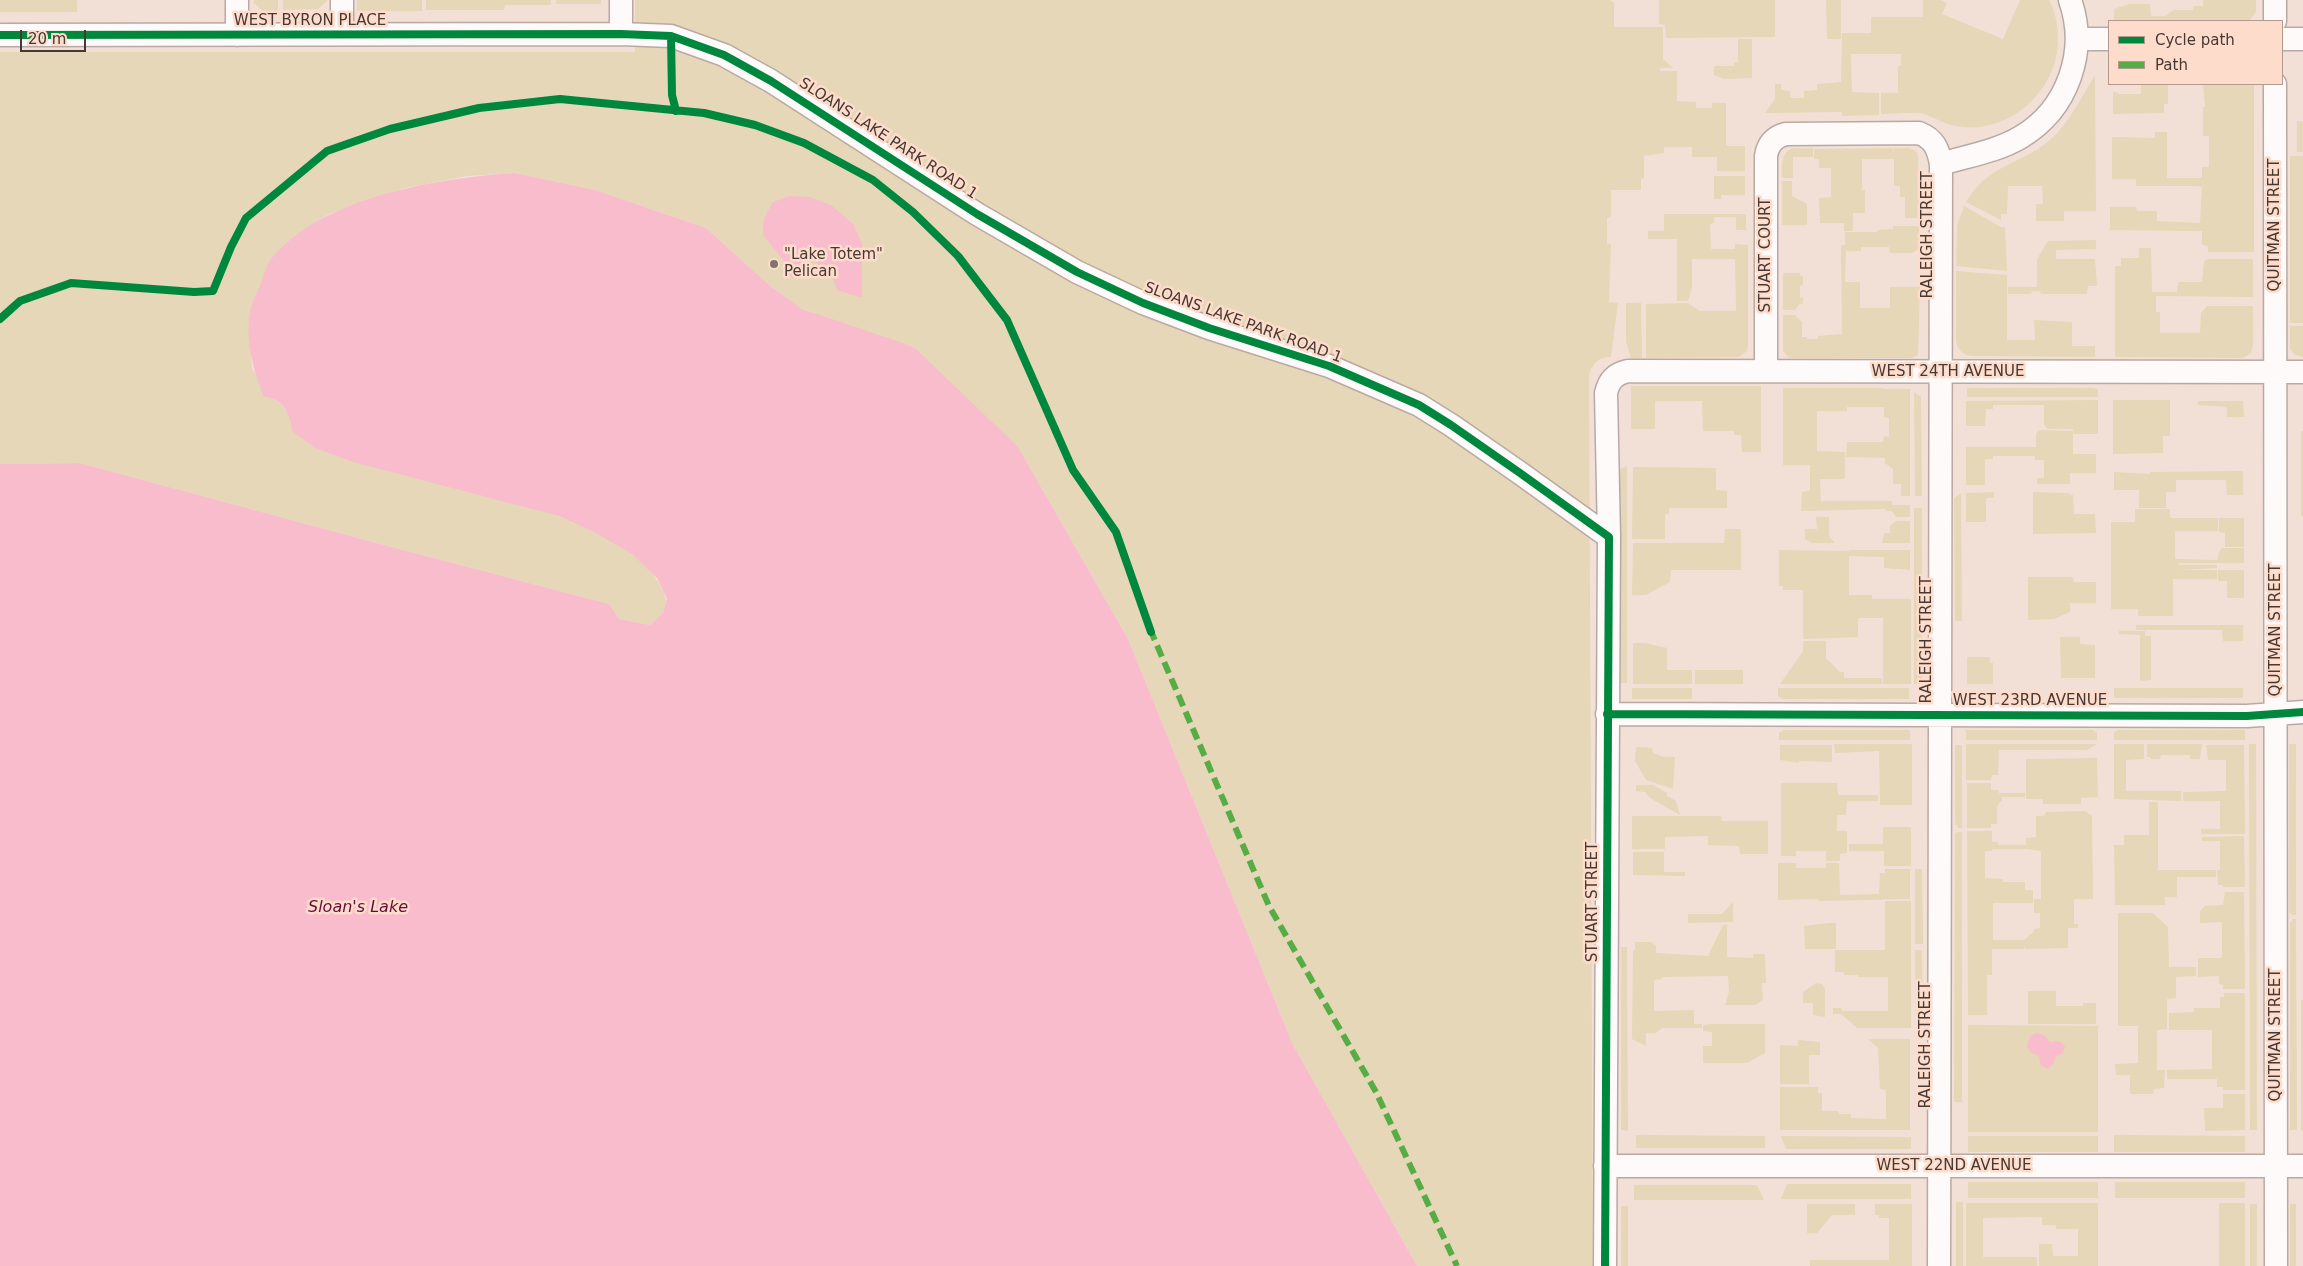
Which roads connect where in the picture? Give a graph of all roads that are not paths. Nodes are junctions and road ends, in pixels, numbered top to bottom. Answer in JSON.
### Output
{"nodes":[{"id":1,"x":237,"y":0,"type":"edge"},
{"id":2,"x":342,"y":0,"type":"edge"},
{"id":3,"x":620,"y":0,"type":"edge"},
{"id":4,"x":2070,"y":0,"type":"edge"},
{"id":5,"x":2275,"y":0,"type":"edge"},
{"id":6,"x":2275,"y":20,"type":"edge"},
{"id":7,"x":342,"y":34,"type":"junction"},
{"id":8,"x":621,"y":34,"type":"junction"},
{"id":9,"x":0,"y":35,"type":"edge"},
{"id":10,"x":237,"y":35,"type":"junction"},
{"id":11,"x":2078,"y":38,"type":"junction"},
{"id":12,"x":2108,"y":39,"type":"edge"},
{"id":13,"x":2283,"y":39,"type":"edge"},
{"id":14,"x":2303,"y":39,"type":"edge"},
{"id":15,"x":2275,"y":85,"type":"edge"},
{"id":16,"x":1941,"y":164,"type":"junction"},
{"id":17,"x":1766,"y":371,"type":"junction"},
{"id":18,"x":1941,"y":372,"type":"junction"},
{"id":19,"x":2275,"y":372,"type":"junction"},
{"id":20,"x":2303,"y":372,"type":"edge"},
{"id":21,"x":1606,"y":393,"type":"joint"},
{"id":22,"x":1609,"y":538,"type":"junction"},
{"id":23,"x":2303,"y":712,"type":"edge"},
{"id":24,"x":2276,"y":713,"type":"junction"},
{"id":25,"x":1608,"y":714,"type":"junction"},
{"id":26,"x":1940,"y":715,"type":"junction"},
{"id":27,"x":1606,"y":1166,"type":"junction"},
{"id":28,"x":1940,"y":1166,"type":"junction"},
{"id":29,"x":2276,"y":1166,"type":"junction"},
{"id":30,"x":2303,"y":1166,"type":"edge"},
{"id":31,"x":1605,"y":1266,"type":"edge"},
{"id":32,"x":1940,"y":1266,"type":"edge"},
{"id":33,"x":2276,"y":1266,"type":"edge"}],
"edges":[{"from":1,"to":10,"type":"street"},
{"from":2,"to":7,"type":"street"},
{"from":3,"to":8,"type":"street"},
{"from":4,"to":11,"type":"street"},
{"from":5,"to":6,"type":"street"},
{"from":7,"to":8,"type":"street","name":"WEST BYRON PLACE"},
{"from":7,"to":10,"type":"street","name":"WEST BYRON PLACE"},
{"from":8,"to":22,"type":"street","name":"SLOANS LAKE PARK ROAD 1"},
{"from":9,"to":10,"type":"street","name":"WEST BYRON PLACE"},
{"from":11,"to":12,"type":"street"},
{"from":11,"to":16,"type":"street"},
{"from":13,"to":14,"type":"street"},
{"from":15,"to":19,"type":"street","name":"QUITMAN STREET"},
{"from":16,"to":17,"type":"street","name":"STUART COURT"},
{"from":16,"to":18,"type":"street","name":"RALEIGH STREET"},
{"from":17,"to":18,"type":"street","name":"WEST 24TH AVENUE"},
{"from":17,"to":21,"type":"street","name":"WEST 24TH AVENUE"},
{"from":18,"to":19,"type":"street","name":"WEST 24TH AVENUE"},
{"from":18,"to":26,"type":"street","name":"RALEIGH STREET"},
{"from":19,"to":20,"type":"street","name":"WEST 24TH AVENUE"},
{"from":19,"to":24,"type":"street","name":"QUITMAN STREET"},
{"from":21,"to":22,"type":"street","name":"STUART STREET"},
{"from":22,"to":25,"type":"street","name":"STUART STREET"},
{"from":23,"to":24,"type":"street","name":"WEST 23RD AVENUE"},
{"from":24,"to":26,"type":"street","name":"WEST 23RD AVENUE"},
{"from":24,"to":29,"type":"street","name":"QUITMAN STREET"},
{"from":25,"to":26,"type":"street","name":"WEST 23RD AVENUE"},
{"from":25,"to":27,"type":"street","name":"STUART STREET"},
{"from":26,"to":28,"type":"street","name":"RALEIGH STREET"},
{"from":27,"to":28,"type":"street","name":"WEST 22ND AVENUE"},
{"from":27,"to":31,"type":"street","name":"STUART STREET"},
{"from":28,"to":29,"type":"street","name":"WEST 22ND AVENUE"},
{"from":28,"to":32,"type":"street","name":"RALEIGH STREET"},
{"from":29,"to":30,"type":"street","name":"WEST 22ND AVENUE"},
{"from":29,"to":33,"type":"street","name":"QUITMAN STREET"}]}
